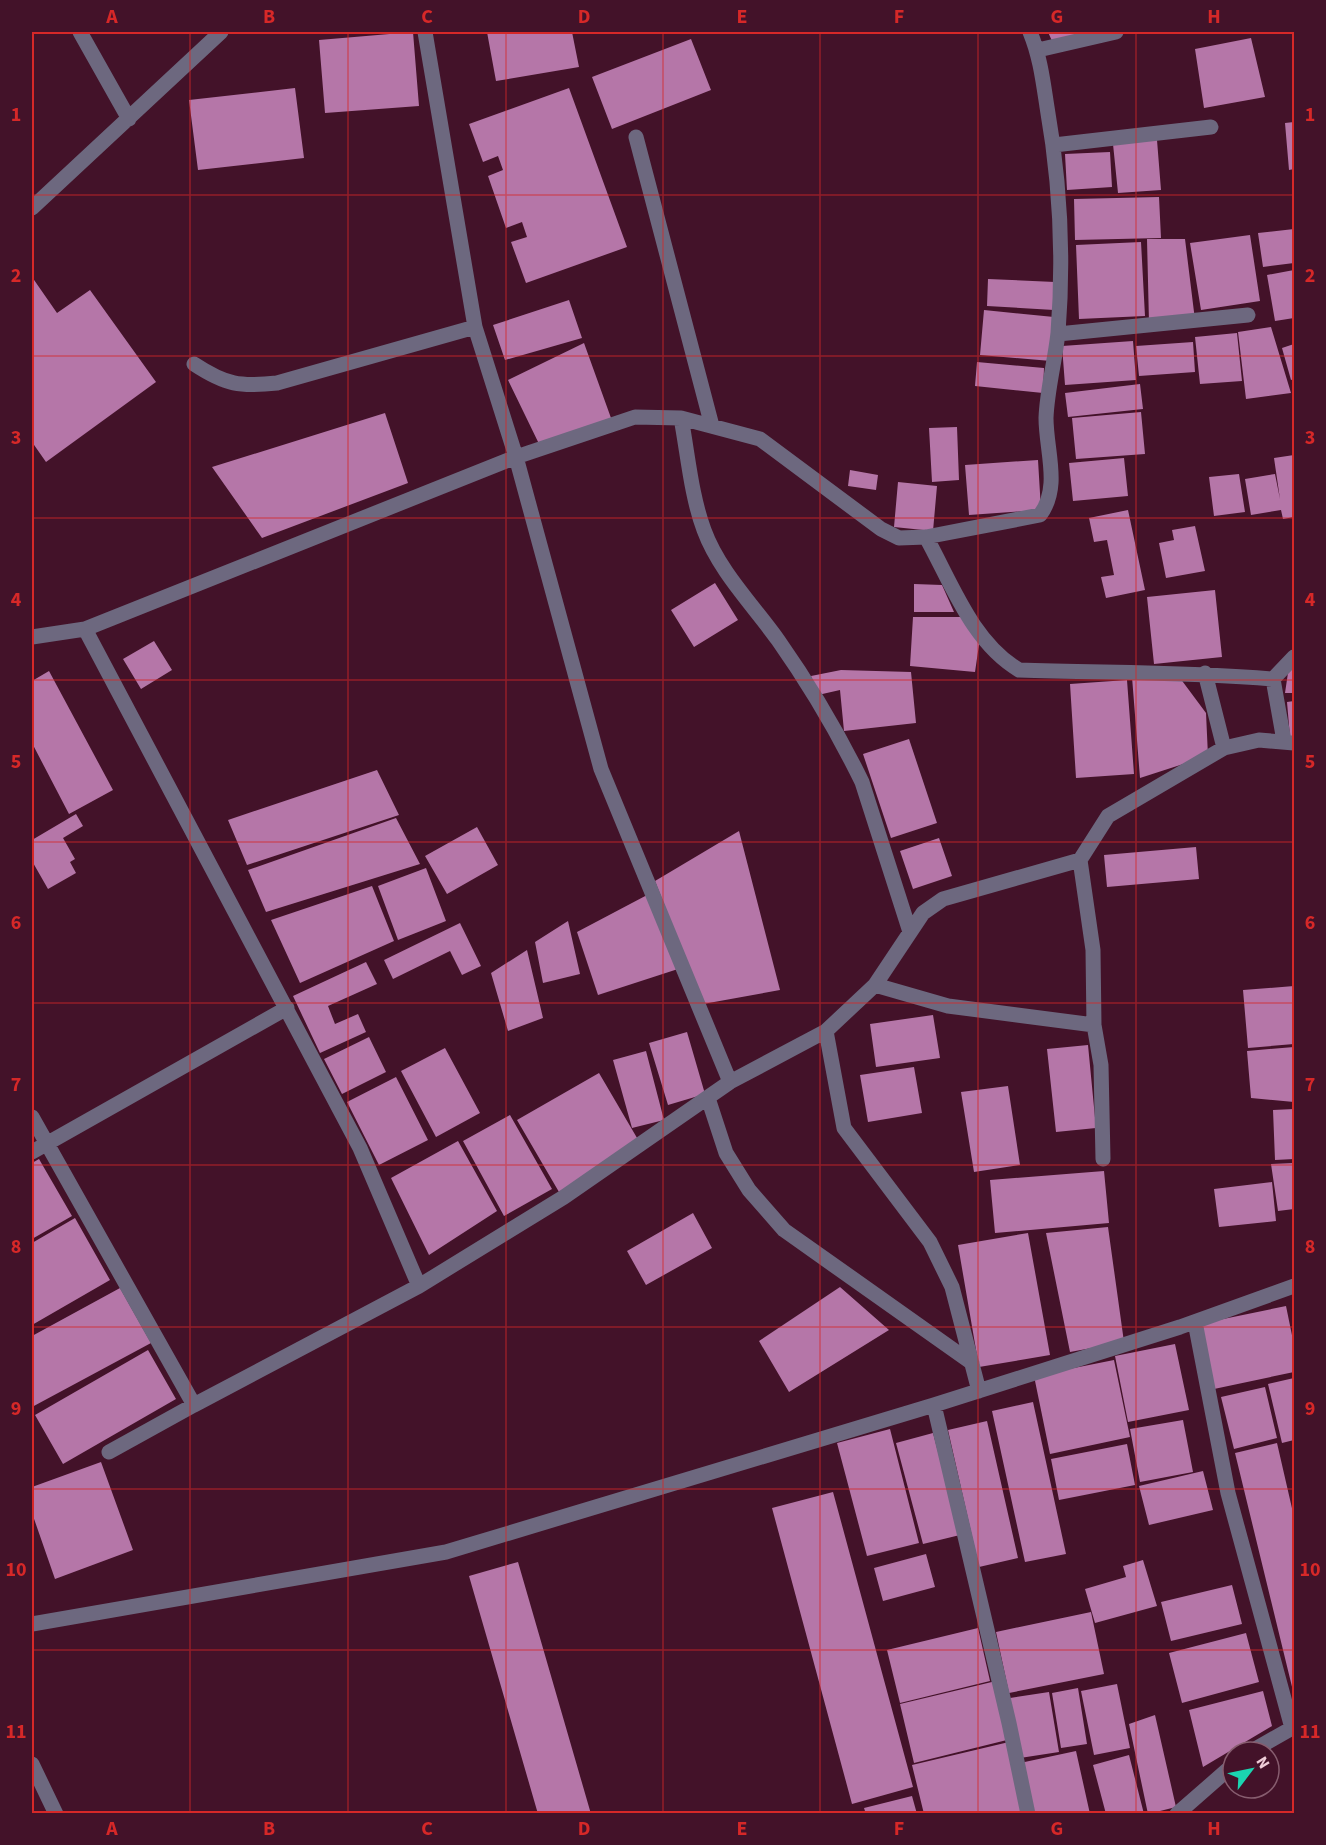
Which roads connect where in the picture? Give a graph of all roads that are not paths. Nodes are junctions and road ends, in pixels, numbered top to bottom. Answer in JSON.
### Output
{"nodes":[{"id":1,"x":80,"y":32,"type":"edge"},
{"id":2,"x":221,"y":32,"type":"edge"},
{"id":3,"x":425,"y":32,"type":"edge"},
{"id":4,"x":1030,"y":32,"type":"edge"},
{"id":5,"x":1116,"y":32,"type":"edge"},
{"id":6,"x":1038,"y":50,"type":"junction"},
{"id":7,"x":129,"y":119,"type":"junction"},
{"id":8,"x":1211,"y":127,"type":"dead end"},
{"id":9,"x":636,"y":137,"type":"dead end"},
{"id":10,"x":1054,"y":145,"type":"junction"},
{"id":11,"x":32,"y":208,"type":"edge"},
{"id":12,"x":1248,"y":315,"type":"dead end"},
{"id":13,"x":475,"y":327,"type":"junction"},
{"id":14,"x":1058,"y":334,"type":"junction"},
{"id":15,"x":194,"y":364,"type":"dead end"},
{"id":16,"x":681,"y":418,"type":"junction"},
{"id":17,"x":712,"y":426,"type":"junction"},
{"id":18,"x":516,"y":457,"type":"junction"},
{"id":19,"x":926,"y":537,"type":"junction"},
{"id":20,"x":85,"y":629,"type":"junction"},
{"id":21,"x":32,"y":637,"type":"edge"},
{"id":22,"x":1294,"y":657,"type":"edge"},
{"id":23,"x":1205,"y":673,"type":"junction"},
{"id":24,"x":1273,"y":679,"type":"junction"},
{"id":25,"x":1289,"y":742,"type":"edge"},
{"id":26,"x":1224,"y":748,"type":"junction"},
{"id":27,"x":1080,"y":860,"type":"junction"},
{"id":28,"x":910,"y":932,"type":"junction"},
{"id":29,"x":875,"y":985,"type":"junction"},
{"id":30,"x":287,"y":1008,"type":"junction"},
{"id":31,"x":1094,"y":1025,"type":"junction"},
{"id":32,"x":826,"y":1031,"type":"junction"},
{"id":33,"x":730,"y":1082,"type":"junction"},
{"id":34,"x":708,"y":1098,"type":"junction"},
{"id":35,"x":32,"y":1117,"type":"edge"},
{"id":36,"x":46,"y":1144,"type":"junction"},
{"id":37,"x":32,"y":1152,"type":"edge"},
{"id":38,"x":1103,"y":1160,"type":"dead end"},
{"id":39,"x":419,"y":1286,"type":"junction"},
{"id":40,"x":1294,"y":1286,"type":"edge"},
{"id":41,"x":1195,"y":1322,"type":"junction"},
{"id":42,"x":972,"y":1363,"type":"junction"},
{"id":43,"x":979,"y":1391,"type":"junction"},
{"id":44,"x":194,"y":1405,"type":"junction"},
{"id":45,"x":933,"y":1405,"type":"junction"},
{"id":46,"x":110,"y":1452,"type":"dead end"},
{"id":47,"x":32,"y":1624,"type":"edge"},
{"id":48,"x":1293,"y":1727,"type":"edge"},
{"id":49,"x":1271,"y":1740,"type":"edge"},
{"id":50,"x":32,"y":1764,"type":"edge"},
{"id":51,"x":1221,"y":1776,"type":"edge"},
{"id":52,"x":56,"y":1814,"type":"edge"},
{"id":53,"x":1028,"y":1814,"type":"edge"},
{"id":54,"x":1177,"y":1814,"type":"edge"}],
"edges":[{"from":1,"to":7,"type":"street"},
{"from":2,"to":7,"type":"street"},
{"from":3,"to":13,"type":"street"},
{"from":4,"to":6,"type":"street"},
{"from":5,"to":6,"type":"street"},
{"from":6,"to":10,"type":"street"},
{"from":7,"to":11,"type":"street"},
{"from":8,"to":10,"type":"street"},
{"from":9,"to":17,"type":"street"},
{"from":10,"to":14,"type":"street"},
{"from":12,"to":14,"type":"street"},
{"from":13,"to":15,"type":"street"},
{"from":13,"to":18,"type":"street"},
{"from":14,"to":19,"type":"street"},
{"from":16,"to":17,"type":"street"},
{"from":16,"to":18,"type":"street"},
{"from":16,"to":28,"type":"street"},
{"from":17,"to":19,"type":"street"},
{"from":18,"to":20,"type":"street"},
{"from":18,"to":33,"type":"street"},
{"from":19,"to":23,"type":"street"},
{"from":20,"to":21,"type":"street"},
{"from":20,"to":30,"type":"street"},
{"from":22,"to":24,"type":"street"},
{"from":23,"to":24,"type":"street"},
{"from":23,"to":26,"type":"street"},
{"from":24,"to":25,"type":"street"},
{"from":25,"to":26,"type":"street"},
{"from":26,"to":27,"type":"street"},
{"from":27,"to":28,"type":"street"},
{"from":27,"to":31,"type":"street"},
{"from":28,"to":29,"type":"street"},
{"from":29,"to":31,"type":"street"},
{"from":29,"to":32,"type":"street"},
{"from":30,"to":36,"type":"street"},
{"from":30,"to":39,"type":"street"},
{"from":31,"to":38,"type":"street"},
{"from":32,"to":33,"type":"street"},
{"from":32,"to":42,"type":"street"},
{"from":33,"to":34,"type":"street"},
{"from":34,"to":39,"type":"street"},
{"from":34,"to":42,"type":"street"},
{"from":35,"to":36,"type":"street"},
{"from":36,"to":37,"type":"street"},
{"from":36,"to":44,"type":"street"},
{"from":39,"to":44,"type":"street"},
{"from":40,"to":41,"type":"street"},
{"from":41,"to":43,"type":"street"},
{"from":41,"to":48,"type":"street"},
{"from":42,"to":43,"type":"street"},
{"from":43,"to":45,"type":"street"},
{"from":44,"to":46,"type":"street"},
{"from":45,"to":47,"type":"street"},
{"from":45,"to":53,"type":"street"},
{"from":48,"to":49,"type":"street"},
{"from":50,"to":52,"type":"street"},
{"from":51,"to":54,"type":"street"}]}
